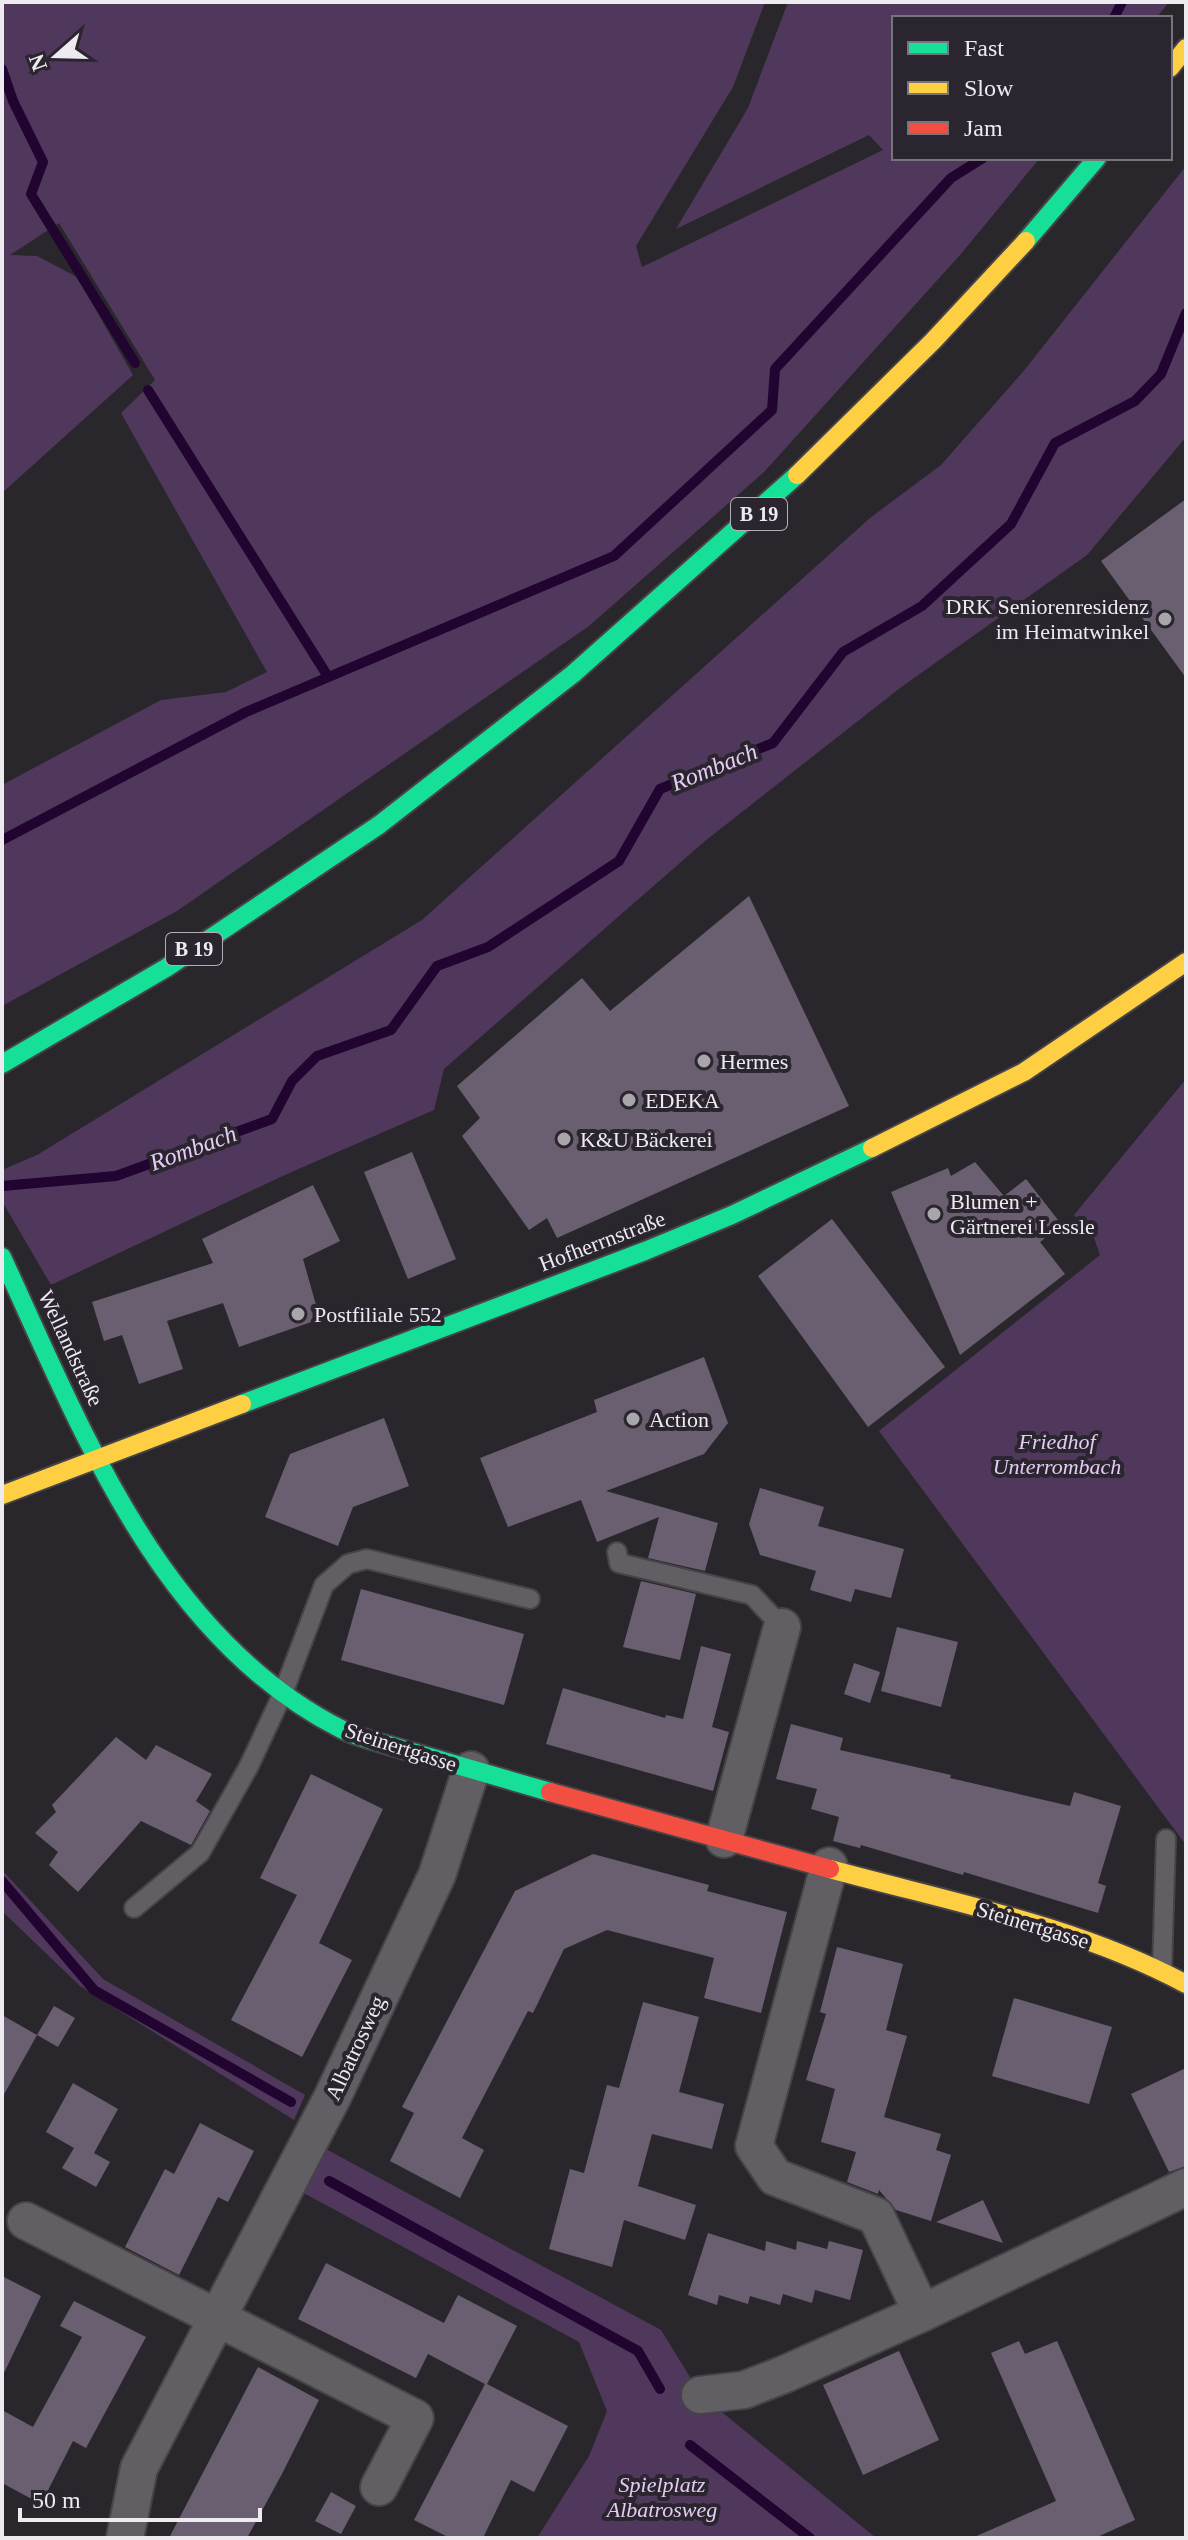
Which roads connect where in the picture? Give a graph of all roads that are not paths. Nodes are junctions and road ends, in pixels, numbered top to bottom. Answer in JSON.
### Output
{"nodes":[{"id":1,"x":1186,"y":48,"type":"edge"},
{"id":2,"x":1172,"y":66,"type":"edge"},
{"id":3,"x":1095,"y":160,"type":"edge"},
{"id":4,"x":1186,"y":962,"type":"edge"},
{"id":5,"x":2,"y":1064,"type":"edge"},
{"id":6,"x":2,"y":1257,"type":"edge"},
{"id":7,"x":96,"y":1460,"type":"junction"},
{"id":8,"x":2,"y":1495,"type":"edge"},
{"id":9,"x":617,"y":1552,"type":"dead end"},
{"id":10,"x":530,"y":1599,"type":"dead end"},
{"id":11,"x":782,"y":1627,"type":"joint"},
{"id":12,"x":283,"y":1693,"type":"junction"},
{"id":13,"x":471,"y":1770,"type":"junction"},
{"id":14,"x":724,"y":1839,"type":"junction"},
{"id":15,"x":1166,"y":1839,"type":"dead end"},
{"id":16,"x":829,"y":1866,"type":"junction"},
{"id":17,"x":134,"y":1908,"type":"dead end"},
{"id":18,"x":1162,"y":1971,"type":"junction"},
{"id":19,"x":1186,"y":1984,"type":"edge"},
{"id":20,"x":1186,"y":2187,"type":"edge"},
{"id":21,"x":26,"y":2221,"type":"dead end"},
{"id":22,"x":922,"y":2313,"type":"junction"},
{"id":23,"x":220,"y":2317,"type":"junction"},
{"id":24,"x":700,"y":2395,"type":"dead end"},
{"id":25,"x":379,"y":2487,"type":"dead end"},
{"id":26,"x":125,"y":2538,"type":"edge"}],
"edges":[{"from":1,"to":2,"type":"main road"},
{"from":3,"to":5,"type":"main road","number":"B 19"},
{"from":4,"to":7,"type":"main road","name":"Hofherrnstraße"},
{"from":6,"to":7,"type":"main road","name":"Wellandstraße"},
{"from":7,"to":8,"type":"main road","name":"Hofherrnstraße"},
{"from":7,"to":12,"type":"main road","name":"Steinertgasse"},
{"from":9,"to":11,"type":"lane"},
{"from":10,"to":12,"type":"lane"},
{"from":11,"to":14,"type":"street"},
{"from":12,"to":13,"type":"main road","name":"Steinertgasse"},
{"from":12,"to":17,"type":"lane"},
{"from":13,"to":14,"type":"main road","name":"Steinertgasse"},
{"from":13,"to":23,"type":"street","name":"Albatrosweg"},
{"from":14,"to":16,"type":"main road","name":"Steinertgasse"},
{"from":15,"to":18,"type":"lane"},
{"from":16,"to":18,"type":"main road","name":"Steinertgasse"},
{"from":16,"to":22,"type":"street"},
{"from":18,"to":19,"type":"main road","name":"Steinertgasse"},
{"from":20,"to":22,"type":"street"},
{"from":21,"to":23,"type":"street"},
{"from":22,"to":24,"type":"street"},
{"from":23,"to":25,"type":"street"},
{"from":23,"to":26,"type":"street","name":"Albatrosweg"}]}
